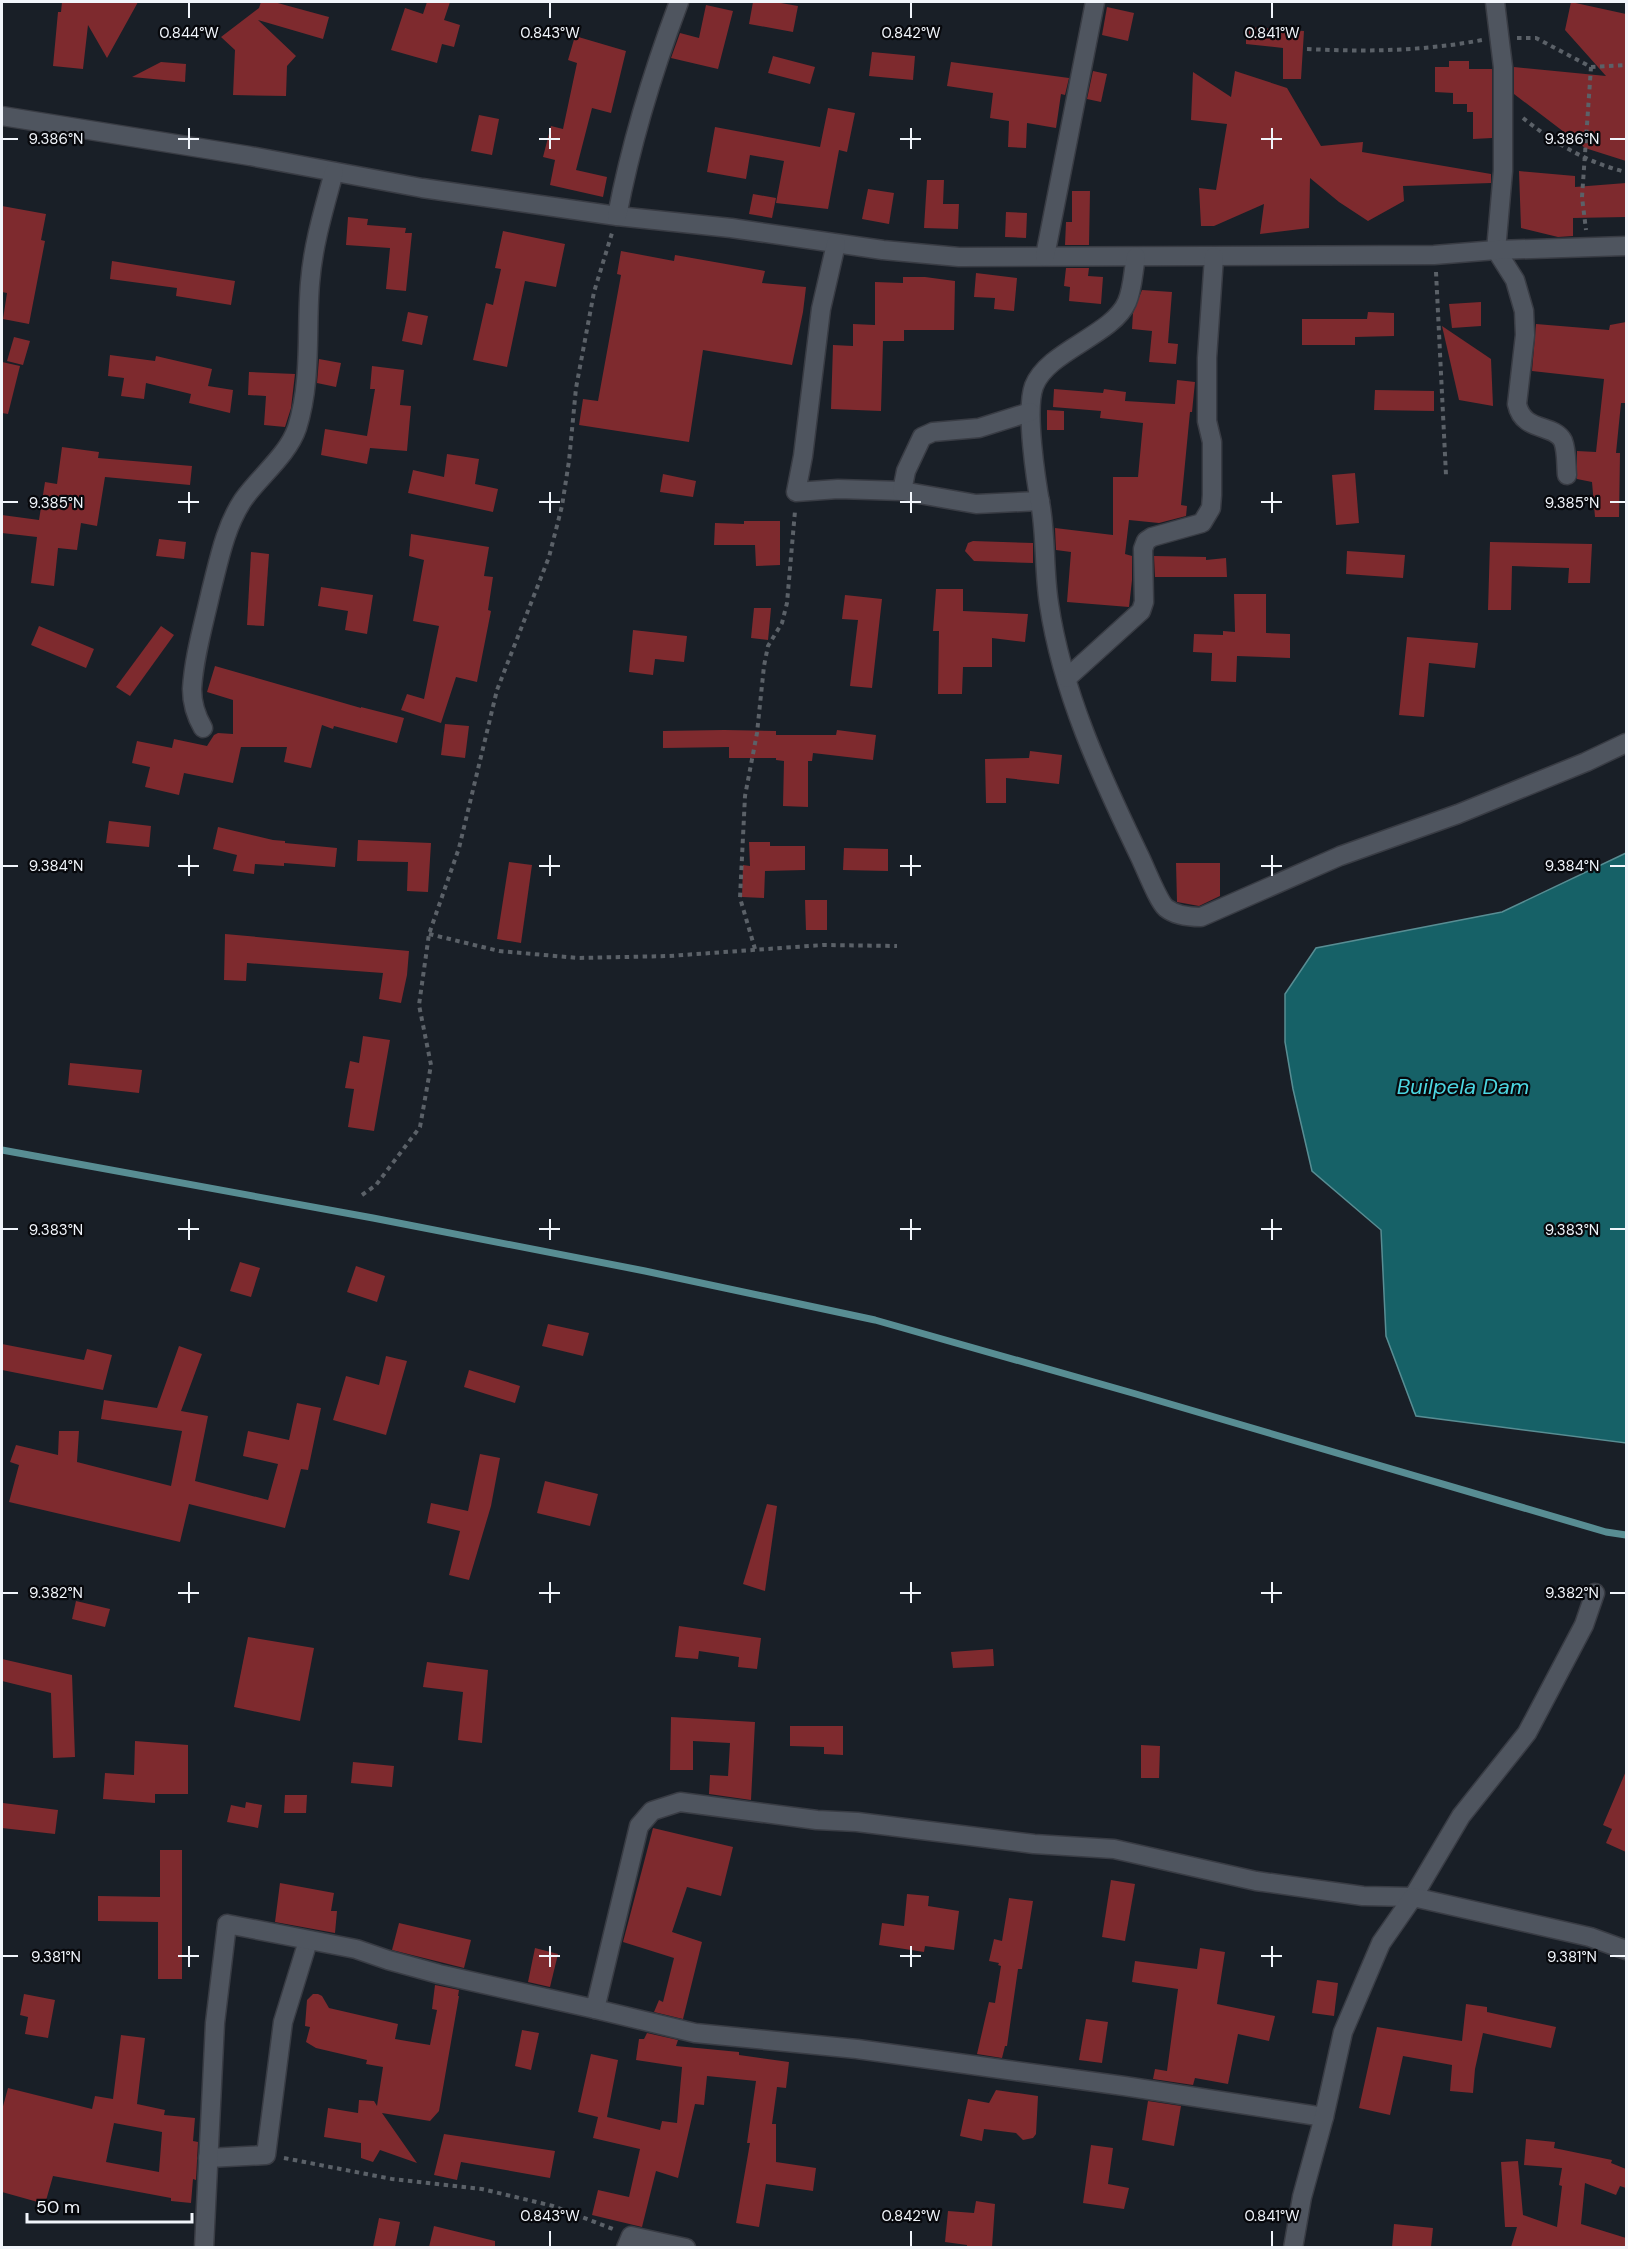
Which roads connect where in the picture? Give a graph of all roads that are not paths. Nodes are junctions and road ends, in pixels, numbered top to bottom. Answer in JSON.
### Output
{"nodes":[{"id":1,"x":679,"y":2,"type":"edge"},
{"id":2,"x":1095,"y":2,"type":"edge"},
{"id":3,"x":1495,"y":2,"type":"edge"},
{"id":4,"x":2,"y":116,"type":"edge"},
{"id":5,"x":334,"y":172,"type":"junction"},
{"id":6,"x":617,"y":216,"type":"junction"},
{"id":7,"x":836,"y":244,"type":"junction"},
{"id":8,"x":1626,"y":246,"type":"edge"},
{"id":9,"x":1496,"y":250,"type":"junction"},
{"id":10,"x":1045,"y":256,"type":"junction"},
{"id":11,"x":1136,"y":257,"type":"junction"},
{"id":12,"x":1214,"y":257,"type":"junction"},
{"id":13,"x":1030,"y":412,"type":"junction"},
{"id":14,"x":1567,"y":475,"type":"dead end"},
{"id":15,"x":902,"y":492,"type":"junction"},
{"id":16,"x":1040,"y":501,"type":"junction"},
{"id":17,"x":1067,"y":678,"type":"junction"},
{"id":18,"x":203,"y":728,"type":"dead end"},
{"id":19,"x":1626,"y":743,"type":"edge"},
{"id":20,"x":1595,"y":1593,"type":"dead end"},
{"id":21,"x":1413,"y":1897,"type":"junction"},
{"id":22,"x":308,"y":1941,"type":"junction"},
{"id":23,"x":1626,"y":1950,"type":"edge"},
{"id":24,"x":596,"y":2009,"type":"junction"},
{"id":25,"x":1324,"y":2117,"type":"junction"},
{"id":26,"x":208,"y":2158,"type":"junction"},
{"id":27,"x":629,"y":2242,"type":"edge"},
{"id":28,"x":204,"y":2247,"type":"edge"},
{"id":29,"x":686,"y":2247,"type":"edge"},
{"id":30,"x":1293,"y":2247,"type":"edge"}],
"edges":[{"from":1,"to":6,"type":"street"},
{"from":2,"to":10,"type":"street"},
{"from":3,"to":9,"type":"street"},
{"from":4,"to":5,"type":"street"},
{"from":5,"to":6,"type":"street"},
{"from":5,"to":18,"type":"street"},
{"from":6,"to":7,"type":"street"},
{"from":7,"to":10,"type":"street"},
{"from":7,"to":15,"type":"street"},
{"from":8,"to":9,"type":"street"},
{"from":9,"to":12,"type":"street"},
{"from":9,"to":14,"type":"street"},
{"from":10,"to":11,"type":"street"},
{"from":11,"to":12,"type":"street"},
{"from":11,"to":13,"type":"street"},
{"from":12,"to":17,"type":"street"},
{"from":13,"to":15,"type":"street"},
{"from":13,"to":16,"type":"street"},
{"from":15,"to":16,"type":"street"},
{"from":16,"to":17,"type":"street"},
{"from":17,"to":19,"type":"street"},
{"from":20,"to":21,"type":"street"},
{"from":21,"to":23,"type":"street"},
{"from":21,"to":24,"type":"street"},
{"from":21,"to":25,"type":"street"},
{"from":22,"to":24,"type":"street"},
{"from":22,"to":26,"type":"street"},
{"from":22,"to":26,"type":"street"},
{"from":24,"to":25,"type":"street"},
{"from":25,"to":30,"type":"street"},
{"from":26,"to":28,"type":"street"},
{"from":27,"to":29,"type":"street"}]}
